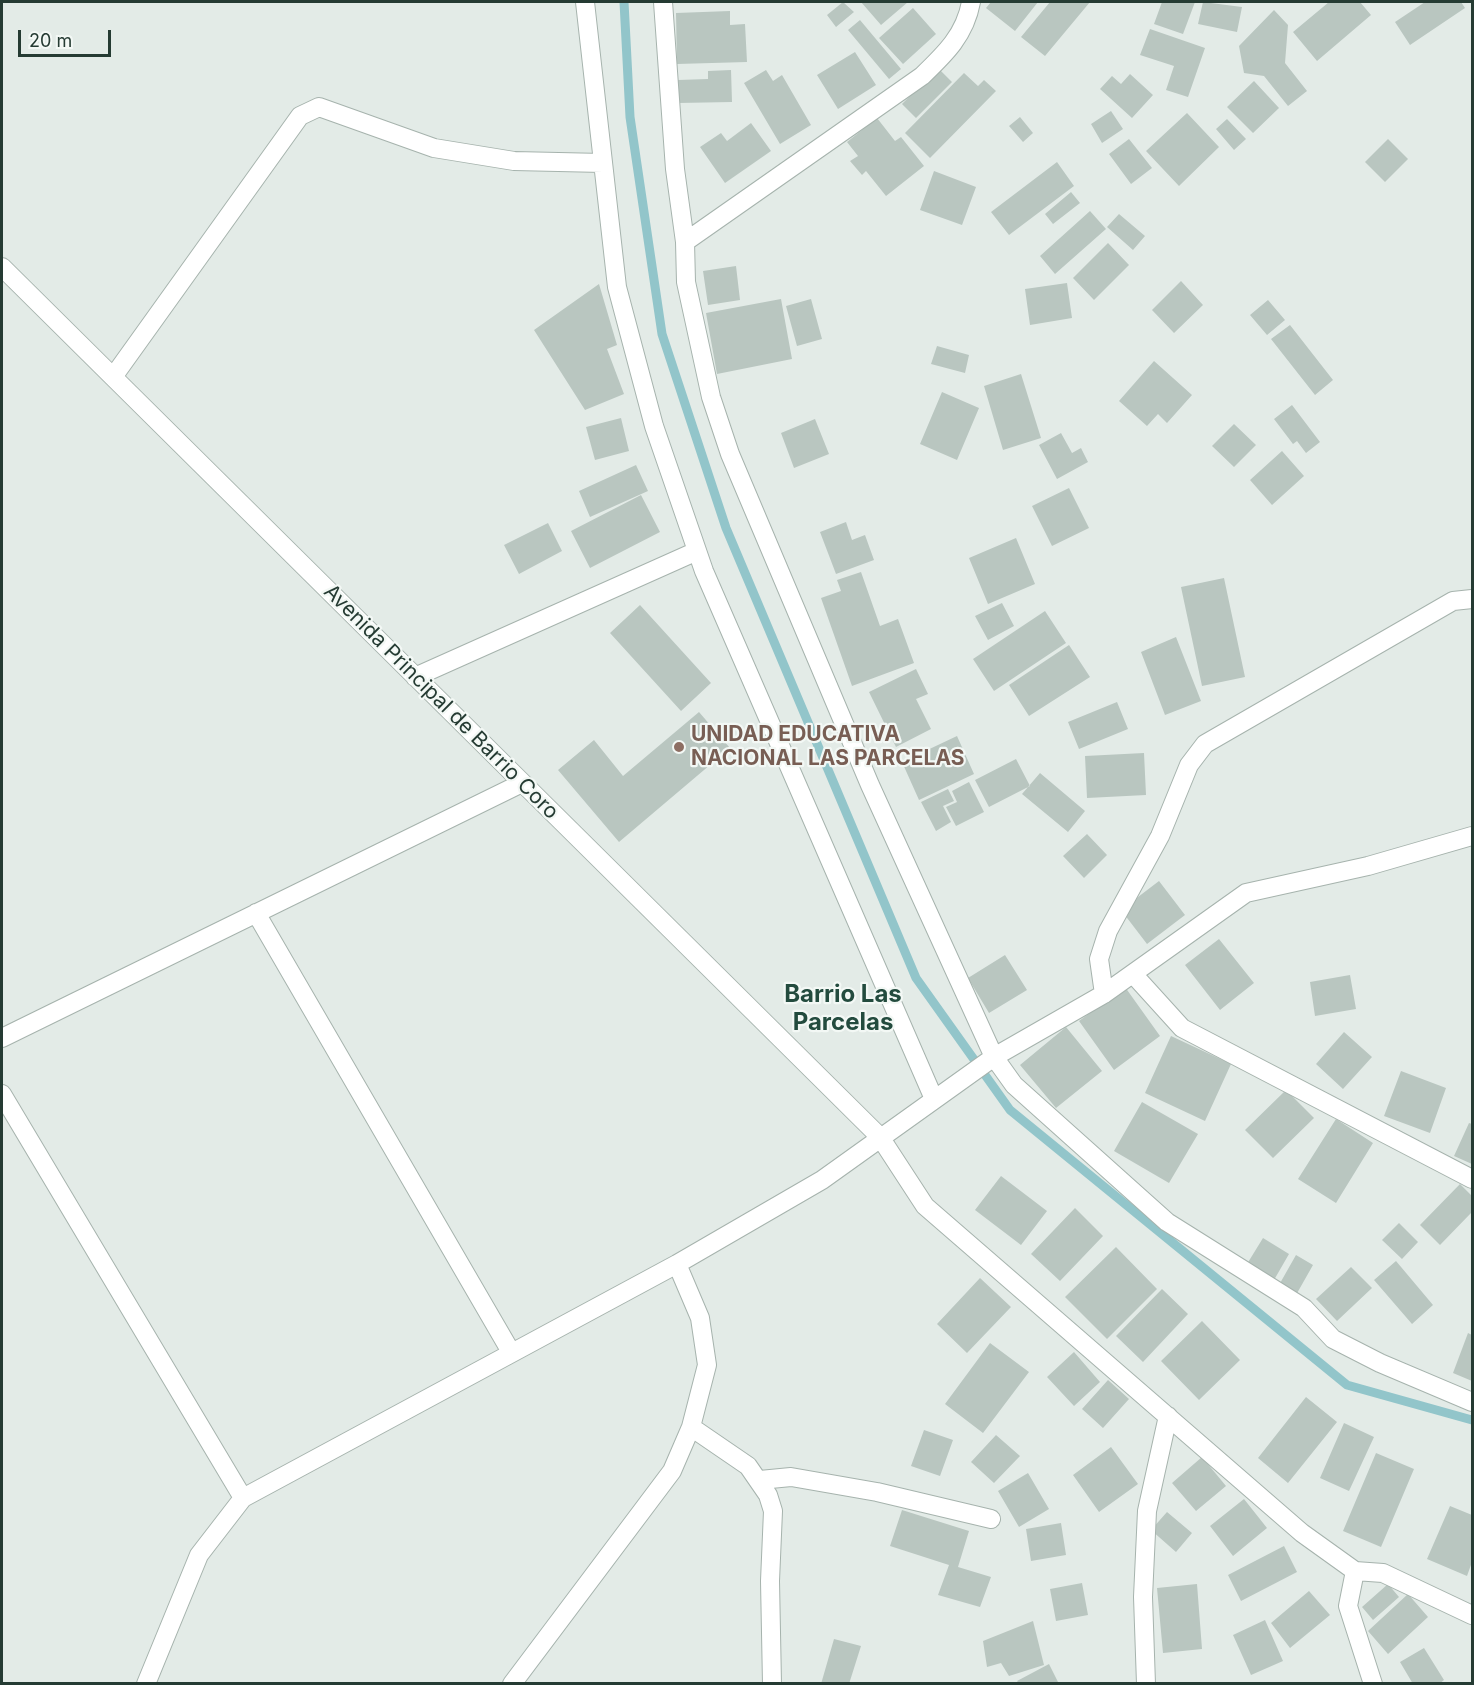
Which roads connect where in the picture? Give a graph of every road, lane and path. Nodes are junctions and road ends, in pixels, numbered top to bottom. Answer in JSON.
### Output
{"nodes":[{"id":1,"x":585,"y":2,"type":"edge"},
{"id":2,"x":663,"y":2,"type":"edge"},
{"id":3,"x":971,"y":2,"type":"edge"},
{"id":4,"x":603,"y":163,"type":"junction"},
{"id":5,"x":685,"y":242,"type":"junction"},
{"id":6,"x":2,"y":267,"type":"edge"},
{"id":7,"x":113,"y":377,"type":"junction"},
{"id":8,"x":697,"y":551,"type":"junction"},
{"id":9,"x":1473,"y":599,"type":"edge"},
{"id":10,"x":415,"y":677,"type":"junction"},
{"id":11,"x":522,"y":783,"type":"junction"},
{"id":12,"x":1473,"y":836,"type":"edge"},
{"id":13,"x":256,"y":913,"type":"junction"},
{"id":14,"x":1133,"y":974,"type":"junction"},
{"id":15,"x":1104,"y":994,"type":"junction"},
{"id":16,"x":2,"y":1038,"type":"edge"},
{"id":17,"x":993,"y":1058,"type":"junction"},
{"id":18,"x":2,"y":1094,"type":"edge"},
{"id":19,"x":934,"y":1099,"type":"junction"},
{"id":20,"x":880,"y":1137,"type":"junction"},
{"id":21,"x":1473,"y":1179,"type":"edge"},
{"id":22,"x":677,"y":1264,"type":"junction"},
{"id":23,"x":511,"y":1352,"type":"junction"},
{"id":24,"x":1473,"y":1402,"type":"edge"},
{"id":25,"x":1168,"y":1416,"type":"junction"},
{"id":26,"x":691,"y":1427,"type":"junction"},
{"id":27,"x":760,"y":1480,"type":"junction"},
{"id":28,"x":243,"y":1498,"type":"junction"},
{"id":29,"x":992,"y":1519,"type":"dead end"},
{"id":30,"x":1355,"y":1571,"type":"junction"},
{"id":31,"x":1473,"y":1615,"type":"edge"},
{"id":32,"x":146,"y":1683,"type":"edge"},
{"id":33,"x":512,"y":1683,"type":"edge"},
{"id":34,"x":772,"y":1683,"type":"edge"},
{"id":35,"x":1146,"y":1683,"type":"edge"},
{"id":36,"x":1373,"y":1683,"type":"edge"}],
"edges":[{"from":1,"to":4,"type":"street"},
{"from":2,"to":5,"type":"street"},
{"from":3,"to":5,"type":"street"},
{"from":4,"to":7,"type":"street"},
{"from":4,"to":8,"type":"street"},
{"from":5,"to":17,"type":"street"},
{"from":6,"to":7,"type":"street","name":"Avenida Principal de Barrio Coro"},
{"from":7,"to":10,"type":"street","name":"Avenida Principal de Barrio Coro"},
{"from":8,"to":10,"type":"street"},
{"from":8,"to":19,"type":"street"},
{"from":9,"to":15,"type":"street"},
{"from":10,"to":11,"type":"street","name":"Avenida Principal de Barrio Coro"},
{"from":11,"to":13,"type":"street"},
{"from":11,"to":20,"type":"street","name":"Avenida Principal de Barrio Coro"},
{"from":12,"to":14,"type":"street"},
{"from":13,"to":16,"type":"street"},
{"from":13,"to":23,"type":"street"},
{"from":14,"to":15,"type":"street"},
{"from":14,"to":21,"type":"street"},
{"from":15,"to":17,"type":"street"},
{"from":17,"to":19,"type":"street"},
{"from":17,"to":24,"type":"street"},
{"from":18,"to":28,"type":"street"},
{"from":19,"to":20,"type":"street"},
{"from":20,"to":22,"type":"street"},
{"from":20,"to":25,"type":"street","name":"Avenida Principal de Barrio Coro"},
{"from":22,"to":23,"type":"street"},
{"from":22,"to":26,"type":"street"},
{"from":23,"to":28,"type":"street"},
{"from":25,"to":30,"type":"street","name":"Avenida Principal de Barrio Coro"},
{"from":25,"to":35,"type":"street"},
{"from":26,"to":27,"type":"street"},
{"from":26,"to":33,"type":"street"},
{"from":27,"to":29,"type":"street"},
{"from":27,"to":34,"type":"street"},
{"from":28,"to":32,"type":"street"},
{"from":30,"to":31,"type":"street"},
{"from":30,"to":36,"type":"street"}]}
